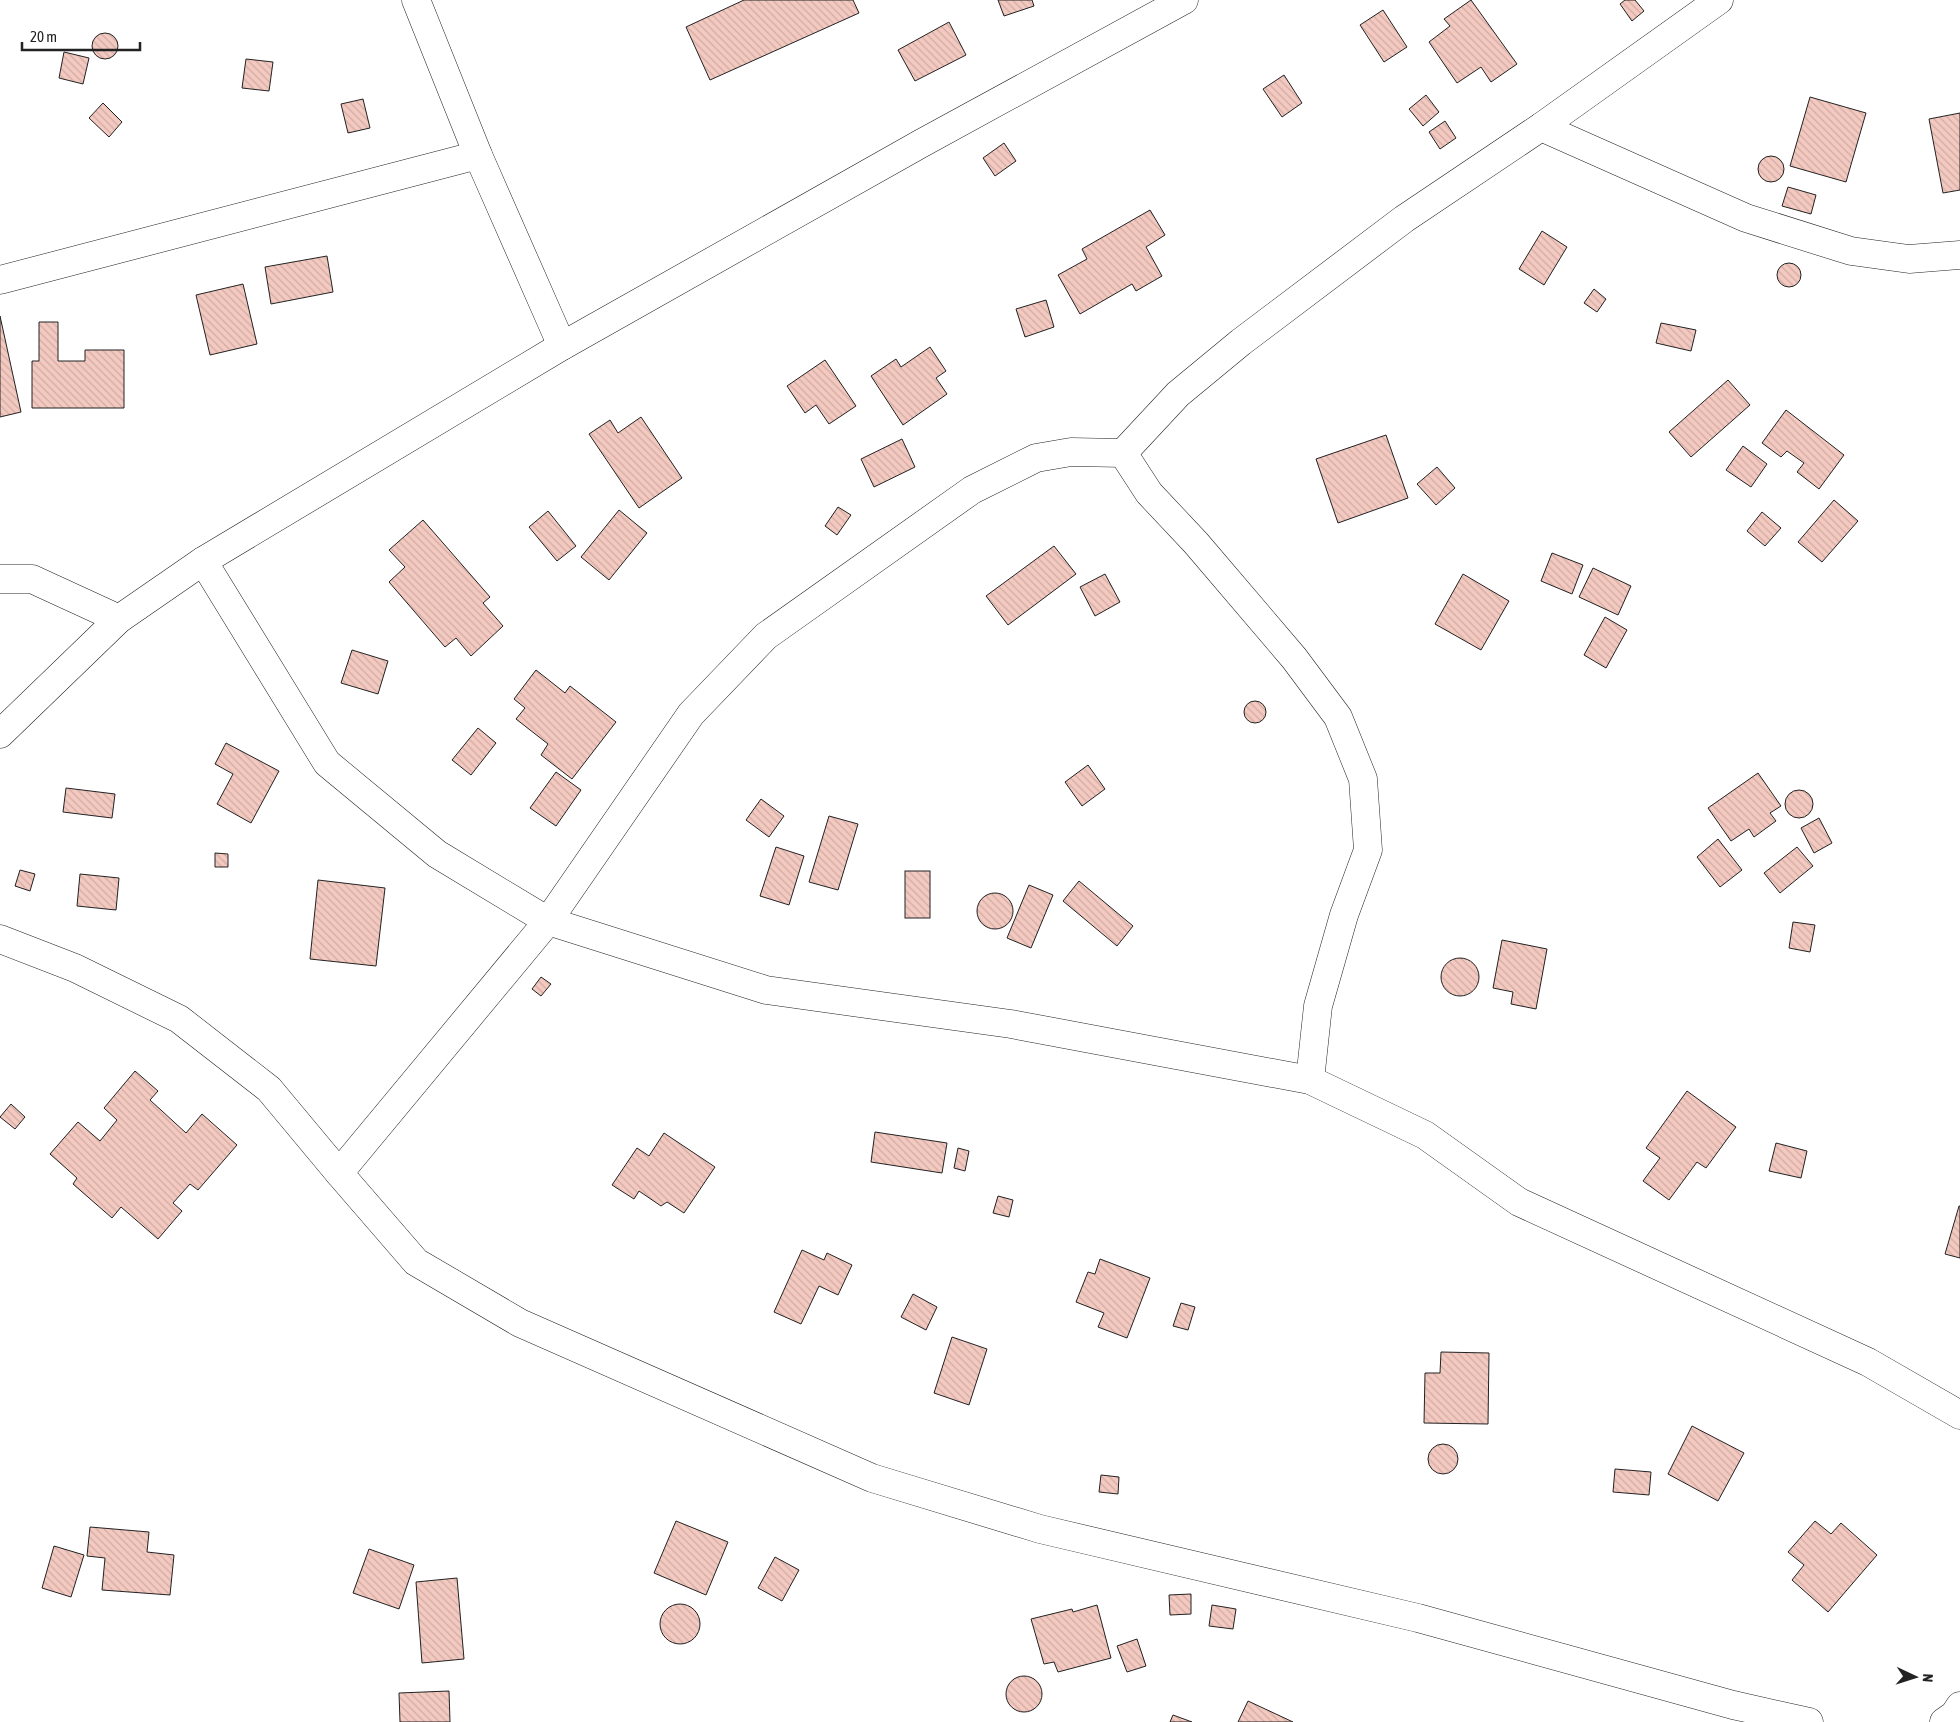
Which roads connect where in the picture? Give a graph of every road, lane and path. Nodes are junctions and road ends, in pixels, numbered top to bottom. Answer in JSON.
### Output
{"nodes":[{"id":1,"x":416,"y":0,"type":"edge"},
{"id":2,"x":1184,"y":0,"type":"edge"},
{"id":3,"x":1719,"y":0,"type":"edge"},
{"id":4,"x":1541,"y":127,"type":"junction"},
{"id":5,"x":478,"y":155,"type":"junction"},
{"id":6,"x":1960,"y":255,"type":"edge"},
{"id":7,"x":0,"y":280,"type":"edge"},
{"id":8,"x":562,"y":346,"type":"junction"},
{"id":9,"x":1123,"y":453,"type":"junction"},
{"id":10,"x":203,"y":561,"type":"junction"},
{"id":11,"x":0,"y":579,"type":"edge"},
{"id":12,"x":119,"y":619,"type":"junction"},
{"id":13,"x":0,"y":734,"type":"edge"},
{"id":14,"x":548,"y":921,"type":"junction"},
{"id":15,"x":0,"y":939,"type":"edge"},
{"id":16,"x":1310,"y":1080,"type":"junction"},
{"id":17,"x":339,"y":1173,"type":"junction"},
{"id":18,"x":1960,"y":1415,"type":"edge"},
{"id":19,"x":1960,"y":1706,"type":"edge"},
{"id":20,"x":1809,"y":1722,"type":"edge"},
{"id":21,"x":1944,"y":1722,"type":"edge"}],
"edges":[{"from":1,"to":5,"type":"street"},
{"from":2,"to":8,"type":"street"},
{"from":3,"to":4,"type":"street"},
{"from":4,"to":6,"type":"street"},
{"from":4,"to":9,"type":"street"},
{"from":5,"to":7,"type":"street"},
{"from":5,"to":8,"type":"street"},
{"from":8,"to":10,"type":"street"},
{"from":9,"to":14,"type":"street"},
{"from":9,"to":16,"type":"street"},
{"from":10,"to":12,"type":"street"},
{"from":10,"to":14,"type":"street"},
{"from":11,"to":12,"type":"street"},
{"from":12,"to":13,"type":"street"},
{"from":14,"to":16,"type":"street"},
{"from":14,"to":17,"type":"street"},
{"from":15,"to":17,"type":"street"},
{"from":16,"to":18,"type":"street"},
{"from":17,"to":20,"type":"street"},
{"from":19,"to":21,"type":"street"}]}
